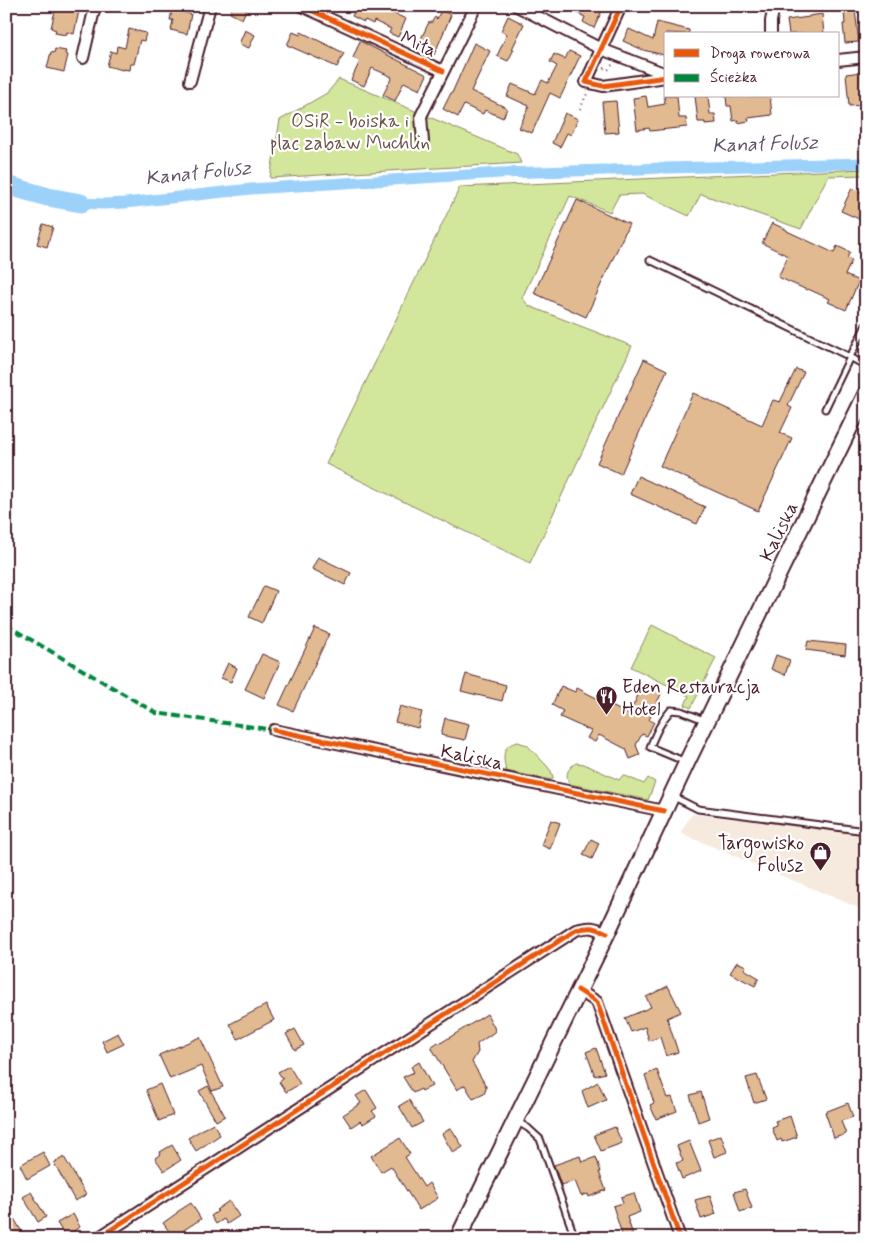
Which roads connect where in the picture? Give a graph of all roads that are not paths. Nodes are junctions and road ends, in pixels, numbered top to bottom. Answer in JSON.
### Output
{"nodes":[{"id":1,"x":95,"y":6,"type":"edge"},
{"id":2,"x":210,"y":6,"type":"edge"},
{"id":3,"x":302,"y":6,"type":"edge"},
{"id":4,"x":476,"y":6,"type":"edge"},
{"id":5,"x":517,"y":6,"type":"edge"},
{"id":6,"x":621,"y":6,"type":"edge"},
{"id":7,"x":774,"y":6,"type":"edge"},
{"id":8,"x":772,"y":32,"type":"edge"},
{"id":9,"x":601,"y":49,"type":"junction"},
{"id":10,"x":866,"y":57,"type":"edge"},
{"id":11,"x":83,"y":58,"type":"dead end"},
{"id":12,"x":840,"y":60,"type":"edge"},
{"id":13,"x":443,"y":71,"type":"junction"},
{"id":14,"x":664,"y":74,"type":"edge"},
{"id":15,"x":664,"y":75,"type":"edge"},
{"id":16,"x":190,"y":81,"type":"dead end"},
{"id":17,"x":423,"y":142,"type":"dead end"},
{"id":18,"x":650,"y":260,"type":"dead end"},
{"id":19,"x":866,"y":325,"type":"edge"},
{"id":20,"x":850,"y":357,"type":"junction"},
{"id":21,"x":866,"y":366,"type":"edge"},
{"id":22,"x":866,"y":394,"type":"edge"},
{"id":23,"x":825,"y":408,"type":"dead end"},
{"id":24,"x":707,"y":721,"type":"junction"},
{"id":25,"x":274,"y":730,"type":"dead end"},
{"id":26,"x":687,"y":762,"type":"junction"},
{"id":27,"x":671,"y":795,"type":"junction"},
{"id":28,"x":664,"y":812,"type":"junction"},
{"id":29,"x":866,"y":830,"type":"edge"},
{"id":30,"x":607,"y":933,"type":"junction"},
{"id":31,"x":578,"y":990,"type":"junction"},
{"id":32,"x":515,"y":1120,"type":"junction"},
{"id":33,"x":98,"y":1238,"type":"edge"},
{"id":34,"x":458,"y":1238,"type":"edge"},
{"id":35,"x":575,"y":1238,"type":"edge"},
{"id":36,"x":680,"y":1238,"type":"edge"}],
"edges":[{"from":1,"to":11,"type":"street"},
{"from":2,"to":16,"type":"street"},
{"from":3,"to":13,"type":"street","name":"Miła"},
{"from":4,"to":13,"type":"street"},
{"from":5,"to":9,"type":"street"},
{"from":6,"to":9,"type":"street"},
{"from":7,"to":8,"type":"street"},
{"from":9,"to":14,"type":"street"},
{"from":9,"to":15,"type":"street"},
{"from":10,"to":12,"type":"street"},
{"from":13,"to":17,"type":"street"},
{"from":18,"to":20,"type":"lane"},
{"from":19,"to":20,"type":"lane"},
{"from":20,"to":21,"type":"lane"},
{"from":20,"to":23,"type":"lane"},
{"from":22,"to":24,"type":"main road","name":"Kaliska"},
{"from":24,"to":26,"type":"main road","name":"Kaliska"},
{"from":24,"to":26,"type":"lane"},
{"from":25,"to":28,"type":"street","name":"Kaliska"},
{"from":26,"to":27,"type":"main road","name":"Kaliska"},
{"from":27,"to":28,"type":"main road","name":"Kaliska"},
{"from":27,"to":29,"type":"lane"},
{"from":28,"to":30,"type":"main road"},
{"from":30,"to":31,"type":"main road"},
{"from":30,"to":33,"type":"street"},
{"from":31,"to":32,"type":"main road"},
{"from":31,"to":36,"type":"street"},
{"from":32,"to":34,"type":"main road"},
{"from":32,"to":35,"type":"lane"}]}
